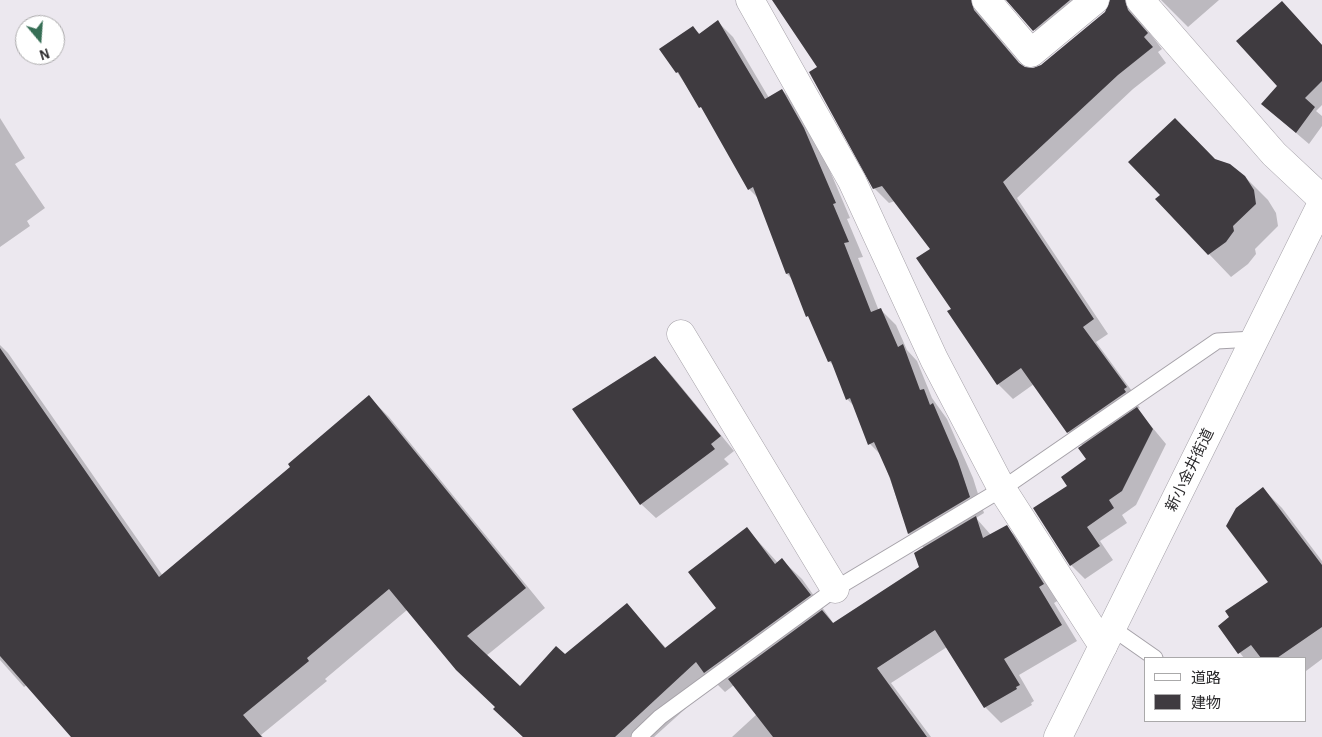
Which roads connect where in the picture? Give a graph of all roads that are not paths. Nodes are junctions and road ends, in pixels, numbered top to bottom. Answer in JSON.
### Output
{"nodes":[{"id":1,"x":750,"y":0,"type":"edge"},
{"id":2,"x":986,"y":0,"type":"edge"},
{"id":3,"x":1095,"y":0,"type":"edge"},
{"id":4,"x":1140,"y":0,"type":"edge"},
{"id":5,"x":1322,"y":199,"type":"edge"},
{"id":6,"x":1322,"y":203,"type":"edge"},
{"id":7,"x":681,"y":334,"type":"dead end"},
{"id":8,"x":1254,"y":339,"type":"junction"},
{"id":9,"x":1002,"y":489,"type":"junction"},
{"id":10,"x":835,"y":589,"type":"junction"},
{"id":11,"x":1108,"y":637,"type":"junction"},
{"id":12,"x":1152,"y":657,"type":"edge"},
{"id":13,"x":639,"y":737,"type":"edge"},
{"id":14,"x":1058,"y":737,"type":"edge"}],
"edges":[{"from":1,"to":9,"type":"street"},
{"from":2,"to":3,"type":"street"},
{"from":4,"to":5,"type":"street"},
{"from":6,"to":8,"type":"street","name":"新小金井街道"},
{"from":7,"to":10,"type":"street"},
{"from":8,"to":9,"type":"lane"},
{"from":8,"to":11,"type":"street","name":"新小金井街道"},
{"from":9,"to":10,"type":"lane"},
{"from":9,"to":11,"type":"street"},
{"from":10,"to":13,"type":"lane"},
{"from":11,"to":12,"type":"lane"},
{"from":11,"to":14,"type":"street","name":"新小金井街道"}]}
